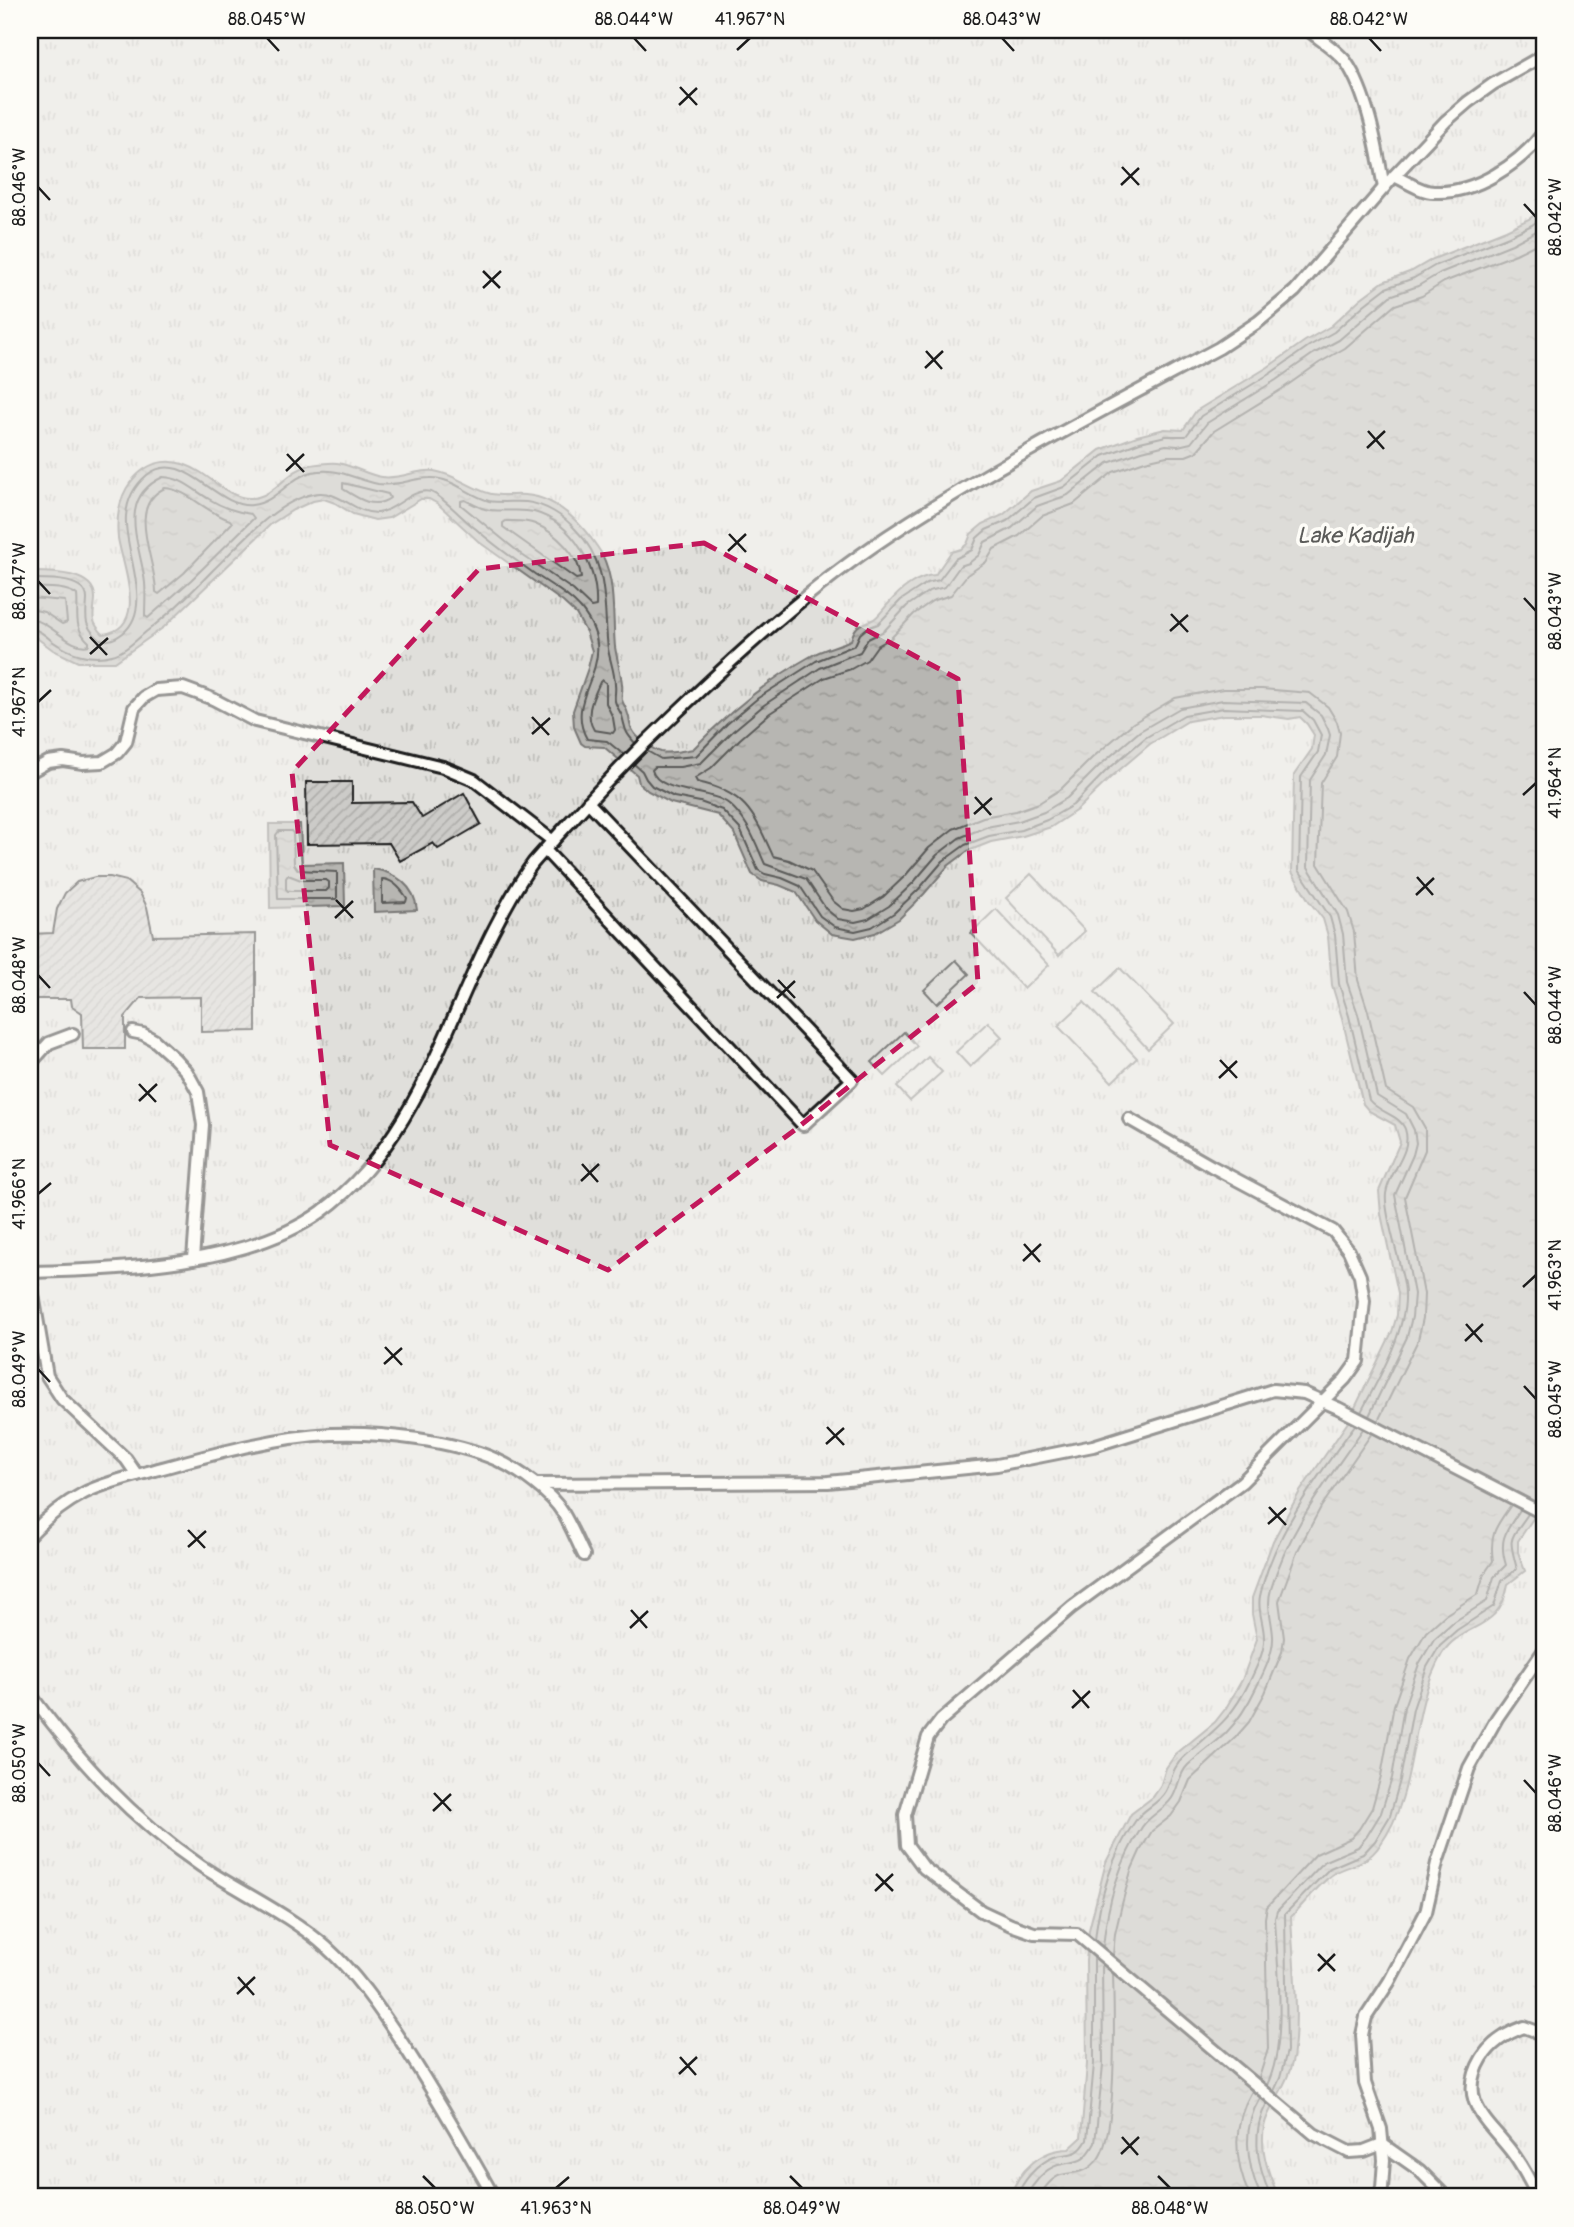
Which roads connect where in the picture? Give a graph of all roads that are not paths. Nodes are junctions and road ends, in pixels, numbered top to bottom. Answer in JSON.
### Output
{"nodes":[{"id":1,"x":1308,"y":30,"type":"edge"},
{"id":2,"x":1544,"y":55,"type":"edge"},
{"id":3,"x":1544,"y":132,"type":"edge"},
{"id":4,"x":1394,"y":176,"type":"junction"},
{"id":5,"x":1384,"y":188,"type":"junction"},
{"id":6,"x":30,"y":772,"type":"edge"},
{"id":7,"x":588,"y":802,"type":"junction"},
{"id":8,"x":553,"y":841,"type":"junction"},
{"id":9,"x":545,"y":850,"type":"junction"},
{"id":10,"x":133,"y":1032,"type":"dead end"},
{"id":11,"x":72,"y":1034,"type":"dead end"},
{"id":12,"x":30,"y":1064,"type":"edge"},
{"id":13,"x":1129,"y":1119,"type":"dead end"},
{"id":14,"x":193,"y":1259,"type":"junction"},
{"id":15,"x":30,"y":1274,"type":"edge"},
{"id":16,"x":1322,"y":1402,"type":"junction"},
{"id":17,"x":137,"y":1475,"type":"junction"},
{"id":18,"x":536,"y":1484,"type":"junction"},
{"id":19,"x":1544,"y":1514,"type":"edge"},
{"id":20,"x":30,"y":1535,"type":"edge"},
{"id":21,"x":584,"y":1555,"type":"dead end"},
{"id":22,"x":1544,"y":1650,"type":"edge"},
{"id":23,"x":30,"y":1694,"type":"edge"},
{"id":24,"x":1544,"y":2040,"type":"edge"},
{"id":25,"x":1382,"y":2144,"type":"junction"},
{"id":26,"x":494,"y":2197,"type":"edge"},
{"id":27,"x":1378,"y":2197,"type":"edge"},
{"id":28,"x":1446,"y":2197,"type":"edge"},
{"id":29,"x":1538,"y":2197,"type":"edge"}],
"edges":[{"from":1,"to":5,"type":"lane"},
{"from":2,"to":4,"type":"lane"},
{"from":3,"to":4,"type":"lane"},
{"from":4,"to":5,"type":"lane"},
{"from":5,"to":7,"type":"lane"},
{"from":6,"to":8,"type":"lane"},
{"from":7,"to":8,"type":"lane"},
{"from":7,"to":9,"type":"lane"},
{"from":8,"to":9,"type":"lane"},
{"from":9,"to":14,"type":"lane"},
{"from":10,"to":14,"type":"lane"},
{"from":11,"to":12,"type":"lane"},
{"from":13,"to":16,"type":"lane"},
{"from":14,"to":15,"type":"lane"},
{"from":15,"to":17,"type":"lane"},
{"from":16,"to":18,"type":"lane"},
{"from":16,"to":19,"type":"lane"},
{"from":16,"to":25,"type":"lane"},
{"from":17,"to":18,"type":"lane"},
{"from":17,"to":20,"type":"lane"},
{"from":18,"to":21,"type":"lane"},
{"from":22,"to":25,"type":"lane"},
{"from":23,"to":26,"type":"lane"},
{"from":24,"to":29,"type":"lane"},
{"from":25,"to":27,"type":"lane"},
{"from":25,"to":28,"type":"lane"}]}
